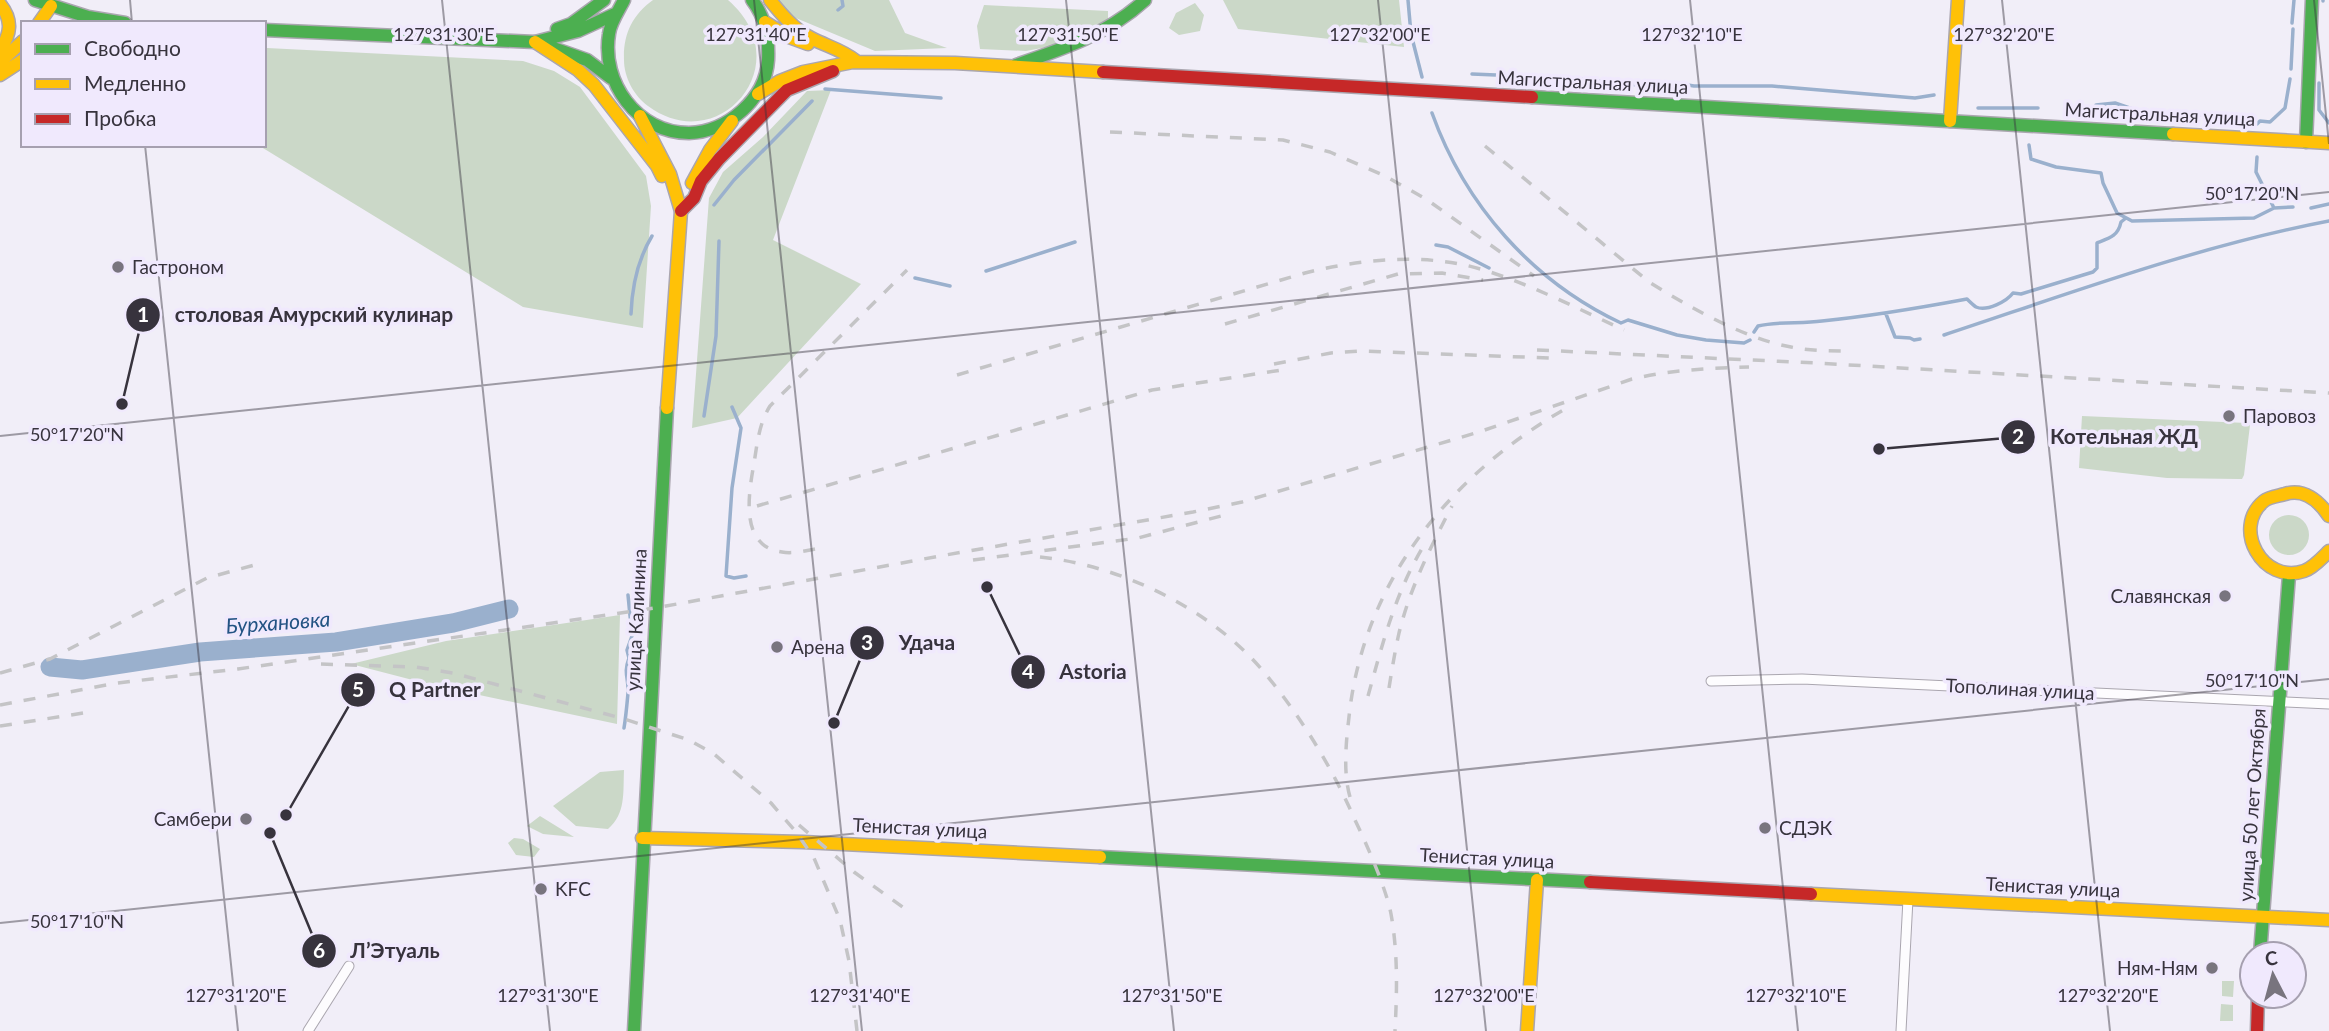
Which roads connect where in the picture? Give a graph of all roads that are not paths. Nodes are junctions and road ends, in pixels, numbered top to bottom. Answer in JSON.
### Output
{"nodes":[{"id":1,"x":35,"y":0,"type":"edge"},
{"id":2,"x":604,"y":0,"type":"edge"},
{"id":3,"x":624,"y":0,"type":"edge"},
{"id":4,"x":752,"y":0,"type":"edge"},
{"id":5,"x":770,"y":0,"type":"edge"},
{"id":6,"x":1145,"y":0,"type":"edge"},
{"id":7,"x":1958,"y":0,"type":"edge"},
{"id":8,"x":2312,"y":0,"type":"edge"},
{"id":9,"x":0,"y":4,"type":"edge"},
{"id":10,"x":51,"y":6,"type":"junction"},
{"id":11,"x":615,"y":14,"type":"junction"},
{"id":12,"x":40,"y":21,"type":"edge"},
{"id":13,"x":113,"y":21,"type":"edge"},
{"id":14,"x":765,"y":22,"type":"junction"},
{"id":15,"x":266,"y":30,"type":"edge"},
{"id":16,"x":535,"y":42,"type":"junction"},
{"id":17,"x":21,"y":43,"type":"edge"},
{"id":18,"x":0,"y":50,"type":"edge"},
{"id":19,"x":21,"y":61,"type":"edge"},
{"id":20,"x":856,"y":61,"type":"junction"},
{"id":21,"x":0,"y":62,"type":"edge"},
{"id":22,"x":1014,"y":65,"type":"junction"},
{"id":23,"x":0,"y":75,"type":"edge"},
{"id":24,"x":611,"y":78,"type":"junction"},
{"id":25,"x":758,"y":94,"type":"junction"},
{"id":26,"x":640,"y":116,"type":"junction"},
{"id":27,"x":736,"y":117,"type":"junction"},
{"id":28,"x":1950,"y":121,"type":"junction"},
{"id":29,"x":2306,"y":142,"type":"junction"},
{"id":30,"x":2329,"y":143,"type":"edge"},
{"id":31,"x":681,"y":211,"type":"junction"},
{"id":32,"x":2329,"y":516,"type":"edge"},
{"id":33,"x":2329,"y":551,"type":"edge"},
{"id":34,"x":2289,"y":575,"type":"junction"},
{"id":35,"x":1711,"y":681,"type":"dead end"},
{"id":36,"x":2279,"y":702,"type":"junction"},
{"id":37,"x":2329,"y":704,"type":"edge"},
{"id":38,"x":642,"y":838,"type":"junction"},
{"id":39,"x":1537,"y":880,"type":"junction"},
{"id":40,"x":1908,"y":899,"type":"junction"},
{"id":41,"x":2262,"y":917,"type":"junction"},
{"id":42,"x":2329,"y":920,"type":"edge"},
{"id":43,"x":2261,"y":940,"type":"edge"},
{"id":44,"x":349,"y":966,"type":"dead end"},
{"id":45,"x":2258,"y":1010,"type":"edge"},
{"id":46,"x":308,"y":1031,"type":"edge"},
{"id":47,"x":634,"y":1031,"type":"edge"},
{"id":48,"x":1527,"y":1031,"type":"edge"},
{"id":49,"x":1901,"y":1031,"type":"edge"},
{"id":50,"x":2257,"y":1031,"type":"edge"}],
"edges":[{"from":1,"to":10,"type":"main road"},
{"from":2,"to":16,"type":"main road"},
{"from":3,"to":11,"type":"main road"},
{"from":4,"to":14,"type":"main road"},
{"from":5,"to":20,"type":"main road"},
{"from":6,"to":22,"type":"main road"},
{"from":7,"to":28,"type":"main road"},
{"from":8,"to":29,"type":"main road"},
{"from":9,"to":18,"type":"main road"},
{"from":10,"to":12,"type":"main road"},
{"from":10,"to":13,"type":"main road"},
{"from":11,"to":16,"type":"main road"},
{"from":11,"to":24,"type":"main road"},
{"from":14,"to":20,"type":"main road"},
{"from":14,"to":25,"type":"main road"},
{"from":15,"to":16,"type":"main road"},
{"from":16,"to":24,"type":"main road"},
{"from":16,"to":31,"type":"main road"},
{"from":17,"to":21,"type":"main road"},
{"from":19,"to":23,"type":"main road"},
{"from":20,"to":22,"type":"main road","name":"Магистральная улица"},
{"from":20,"to":25,"type":"main road"},
{"from":20,"to":31,"type":"main road"},
{"from":22,"to":28,"type":"main road","name":"Магистральная улица"},
{"from":24,"to":26,"type":"main road"},
{"from":25,"to":27,"type":"main road"},
{"from":26,"to":27,"type":"main road"},
{"from":26,"to":31,"type":"main road"},
{"from":27,"to":31,"type":"main road"},
{"from":28,"to":29,"type":"main road","name":"Магистральная улица"},
{"from":29,"to":30,"type":"main road","name":"Магистральная улица"},
{"from":31,"to":38,"type":"main road","name":"улица Калинина"},
{"from":32,"to":34,"type":"main road"},
{"from":33,"to":34,"type":"main road"},
{"from":34,"to":36,"type":"main road","name":"улица 50 лет Октября"},
{"from":35,"to":36,"type":"street","name":"Тополиная улица"},
{"from":36,"to":37,"type":"street","name":"Тополиная улица"},
{"from":36,"to":41,"type":"main road","name":"улица 50 лет Октября"},
{"from":38,"to":39,"type":"main road","name":"Тенистая улица"},
{"from":38,"to":47,"type":"main road","name":"улица Калинина"},
{"from":39,"to":40,"type":"main road","name":"Тенистая улица"},
{"from":39,"to":48,"type":"main road"},
{"from":40,"to":41,"type":"main road","name":"Тенистая улица"},
{"from":40,"to":49,"type":"street"},
{"from":41,"to":42,"type":"main road","name":"Тенистая улица"},
{"from":41,"to":43,"type":"main road","name":"улица 50 лет Октября"},
{"from":44,"to":46,"type":"street"},
{"from":45,"to":50,"type":"main road"}]}
